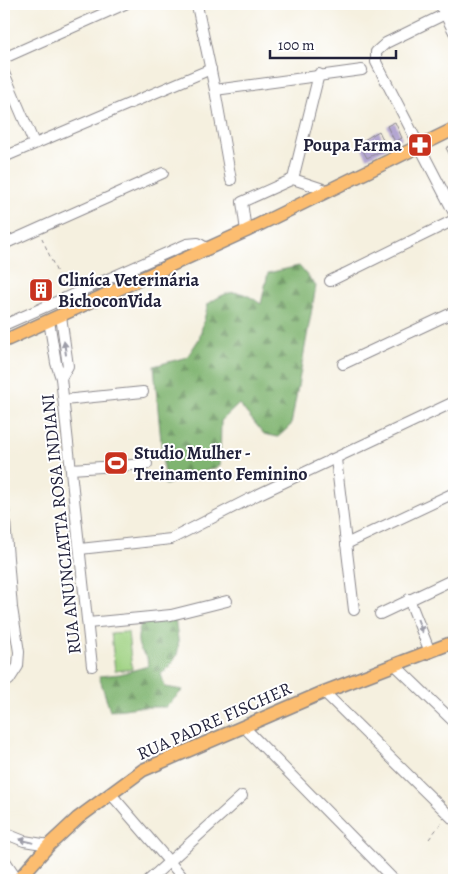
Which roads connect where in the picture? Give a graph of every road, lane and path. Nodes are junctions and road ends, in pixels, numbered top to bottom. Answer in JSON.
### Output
{"nodes":[{"id":1,"x":440,"y":4,"type":"edge"},
{"id":2,"x":120,"y":5,"type":"edge"},
{"id":3,"x":196,"y":6,"type":"edge"},
{"id":4,"x":445,"y":14,"type":"junction"},
{"id":5,"x":454,"y":32,"type":"edge"},
{"id":6,"x":4,"y":58,"type":"edge"},
{"id":7,"x":211,"y":69,"type":"junction"},
{"id":8,"x":362,"y":70,"type":"dead end"},
{"id":9,"x":4,"y":73,"type":"edge"},
{"id":10,"x":318,"y":74,"type":"junction"},
{"id":11,"x":215,"y":90,"type":"junction"},
{"id":12,"x":454,"y":129,"type":"edge"},
{"id":13,"x":34,"y":144,"type":"junction"},
{"id":14,"x":420,"y":147,"type":"junction"},
{"id":15,"x":4,"y":157,"type":"edge"},
{"id":16,"x":163,"y":174,"type":"dead end"},
{"id":17,"x":293,"y":179,"type":"junction"},
{"id":18,"x":231,"y":180,"type":"dead end"},
{"id":19,"x":329,"y":191,"type":"junction"},
{"id":20,"x":454,"y":213,"type":"edge"},
{"id":21,"x":454,"y":220,"type":"edge"},
{"id":22,"x":38,"y":229,"type":"junction"},
{"id":23,"x":246,"y":232,"type":"junction"},
{"id":24,"x":4,"y":244,"type":"edge"},
{"id":25,"x":208,"y":249,"type":"junction"},
{"id":26,"x":330,"y":281,"type":"dead end"},
{"id":27,"x":67,"y":297,"type":"junction"},
{"id":28,"x":454,"y":312,"type":"edge"},
{"id":29,"x":61,"y":316,"type":"junction"},
{"id":30,"x":49,"y":322,"type":"junction"},
{"id":31,"x":4,"y":325,"type":"edge"},
{"id":32,"x":4,"y":341,"type":"edge"},
{"id":33,"x":343,"y":364,"type":"dead end"},
{"id":34,"x":61,"y":378,"type":"junction"},
{"id":35,"x":143,"y":392,"type":"dead end"},
{"id":36,"x":64,"y":400,"type":"junction"},
{"id":37,"x":454,"y":402,"type":"edge"},
{"id":38,"x":336,"y":459,"type":"junction"},
{"id":39,"x":147,"y":464,"type":"dead end"},
{"id":40,"x":71,"y":469,"type":"junction"},
{"id":41,"x":454,"y":493,"type":"edge"},
{"id":42,"x":4,"y":509,"type":"edge"},
{"id":43,"x":346,"y":544,"type":"junction"},
{"id":44,"x":80,"y":549,"type":"junction"},
{"id":45,"x":454,"y":578,"type":"edge"},
{"id":46,"x":410,"y":599,"type":"junction"},
{"id":47,"x":226,"y":601,"type":"dead end"},
{"id":48,"x":8,"y":609,"type":"edge"},
{"id":49,"x":354,"y":610,"type":"dead end"},
{"id":50,"x":380,"y":614,"type":"dead end"},
{"id":51,"x":88,"y":623,"type":"junction"},
{"id":52,"x":454,"y":642,"type":"edge"},
{"id":53,"x":430,"y":652,"type":"junction"},
{"id":54,"x":395,"y":664,"type":"junction"},
{"id":55,"x":92,"y":666,"type":"dead end"},
{"id":56,"x":6,"y":680,"type":"edge"},
{"id":57,"x":324,"y":692,"type":"junction"},
{"id":58,"x":454,"y":722,"type":"edge"},
{"id":59,"x":244,"y":727,"type":"junction"},
{"id":60,"x":110,"y":792,"type":"junction"},
{"id":61,"x":242,"y":796,"type":"dead end"},
{"id":62,"x":451,"y":817,"type":"edge"},
{"id":63,"x":4,"y":834,"type":"edge"},
{"id":64,"x":429,"y":839,"type":"dead end"},
{"id":65,"x":48,"y":845,"type":"junction"},
{"id":66,"x":4,"y":859,"type":"edge"},
{"id":67,"x":169,"y":862,"type":"junction"},
{"id":68,"x":387,"y":878,"type":"edge"},
{"id":69,"x":18,"y":880,"type":"edge"},
{"id":70,"x":149,"y":880,"type":"edge"},
{"id":71,"x":185,"y":880,"type":"edge"}],
"edges":[{"from":1,"to":4,"type":"street"},
{"from":2,"to":6,"type":"street"},
{"from":3,"to":7,"type":"street"},
{"from":4,"to":5,"type":"street"},
{"from":4,"to":14,"type":"street"},
{"from":7,"to":11,"type":"street"},
{"from":7,"to":13,"type":"street"},
{"from":8,"to":10,"type":"street"},
{"from":9,"to":13,"type":"street"},
{"from":10,"to":11,"type":"street"},
{"from":10,"to":17,"type":"street"},
{"from":11,"to":18,"type":"street"},
{"from":12,"to":14,"type":"main road"},
{"from":13,"to":15,"type":"street"},
{"from":14,"to":19,"type":"main road"},
{"from":14,"to":20,"type":"street"},
{"from":16,"to":22,"type":"street"},
{"from":17,"to":19,"type":"street"},
{"from":17,"to":23,"type":"street"},
{"from":19,"to":23,"type":"main road"},
{"from":21,"to":26,"type":"street"},
{"from":22,"to":24,"type":"street"},
{"from":22,"to":27,"type":"path"},
{"from":23,"to":25,"type":"main road"},
{"from":25,"to":27,"type":"street"},
{"from":25,"to":29,"type":"main road"},
{"from":27,"to":31,"type":"street"},
{"from":28,"to":33,"type":"street"},
{"from":29,"to":30,"type":"main road"},
{"from":34,"to":29,"type":"street","name":"RUA ANUNCIATTA ROSA INDIANI","one_way":true},
{"from":30,"to":32,"type":"main road"},
{"from":30,"to":34,"type":"street","name":"RUA ANUNCIATTA ROSA INDIANI"},
{"from":34,"to":36,"type":"street","name":"RUA ANUNCIATTA ROSA INDIANI"},
{"from":35,"to":36,"type":"street"},
{"from":36,"to":40,"type":"street","name":"RUA ANUNCIATTA ROSA INDIANI"},
{"from":37,"to":38,"type":"street"},
{"from":38,"to":43,"type":"street"},
{"from":38,"to":44,"type":"street"},
{"from":39,"to":40,"type":"street"},
{"from":40,"to":44,"type":"street","name":"RUA ANUNCIATTA ROSA INDIANI"},
{"from":41,"to":43,"type":"street"},
{"from":42,"to":48,"type":"street"},
{"from":43,"to":49,"type":"street"},
{"from":44,"to":51,"type":"street","name":"RUA ANUNCIATTA ROSA INDIANI"},
{"from":45,"to":46,"type":"street"},
{"from":46,"to":50,"type":"street"},
{"from":46,"to":53,"type":"street","one_way":true},
{"from":47,"to":51,"type":"street"},
{"from":48,"to":56,"type":"street"},
{"from":51,"to":55,"type":"street","name":"RUA ANUNCIATTA ROSA INDIANI"},
{"from":52,"to":53,"type":"main road","name":"RUA PADRE FISCHER"},
{"from":53,"to":54,"type":"main road","name":"RUA PADRE FISCHER"},
{"from":54,"to":57,"type":"main road","name":"RUA PADRE FISCHER"},
{"from":54,"to":58,"type":"street"},
{"from":57,"to":59,"type":"main road","name":"RUA PADRE FISCHER"},
{"from":57,"to":62,"type":"street"},
{"from":59,"to":60,"type":"main road","name":"RUA PADRE FISCHER"},
{"from":59,"to":68,"type":"street"},
{"from":60,"to":65,"type":"main road","name":"RUA PADRE FISCHER"},
{"from":60,"to":67,"type":"street"},
{"from":61,"to":67,"type":"street"},
{"from":62,"to":64,"type":"path"},
{"from":65,"to":63,"type":"street","one_way":true},
{"from":65,"to":69,"type":"main road","name":"RUA PADRE FISCHER"},
{"from":66,"to":69,"type":"street"},
{"from":67,"to":70,"type":"street"},
{"from":67,"to":71,"type":"street"}]}
